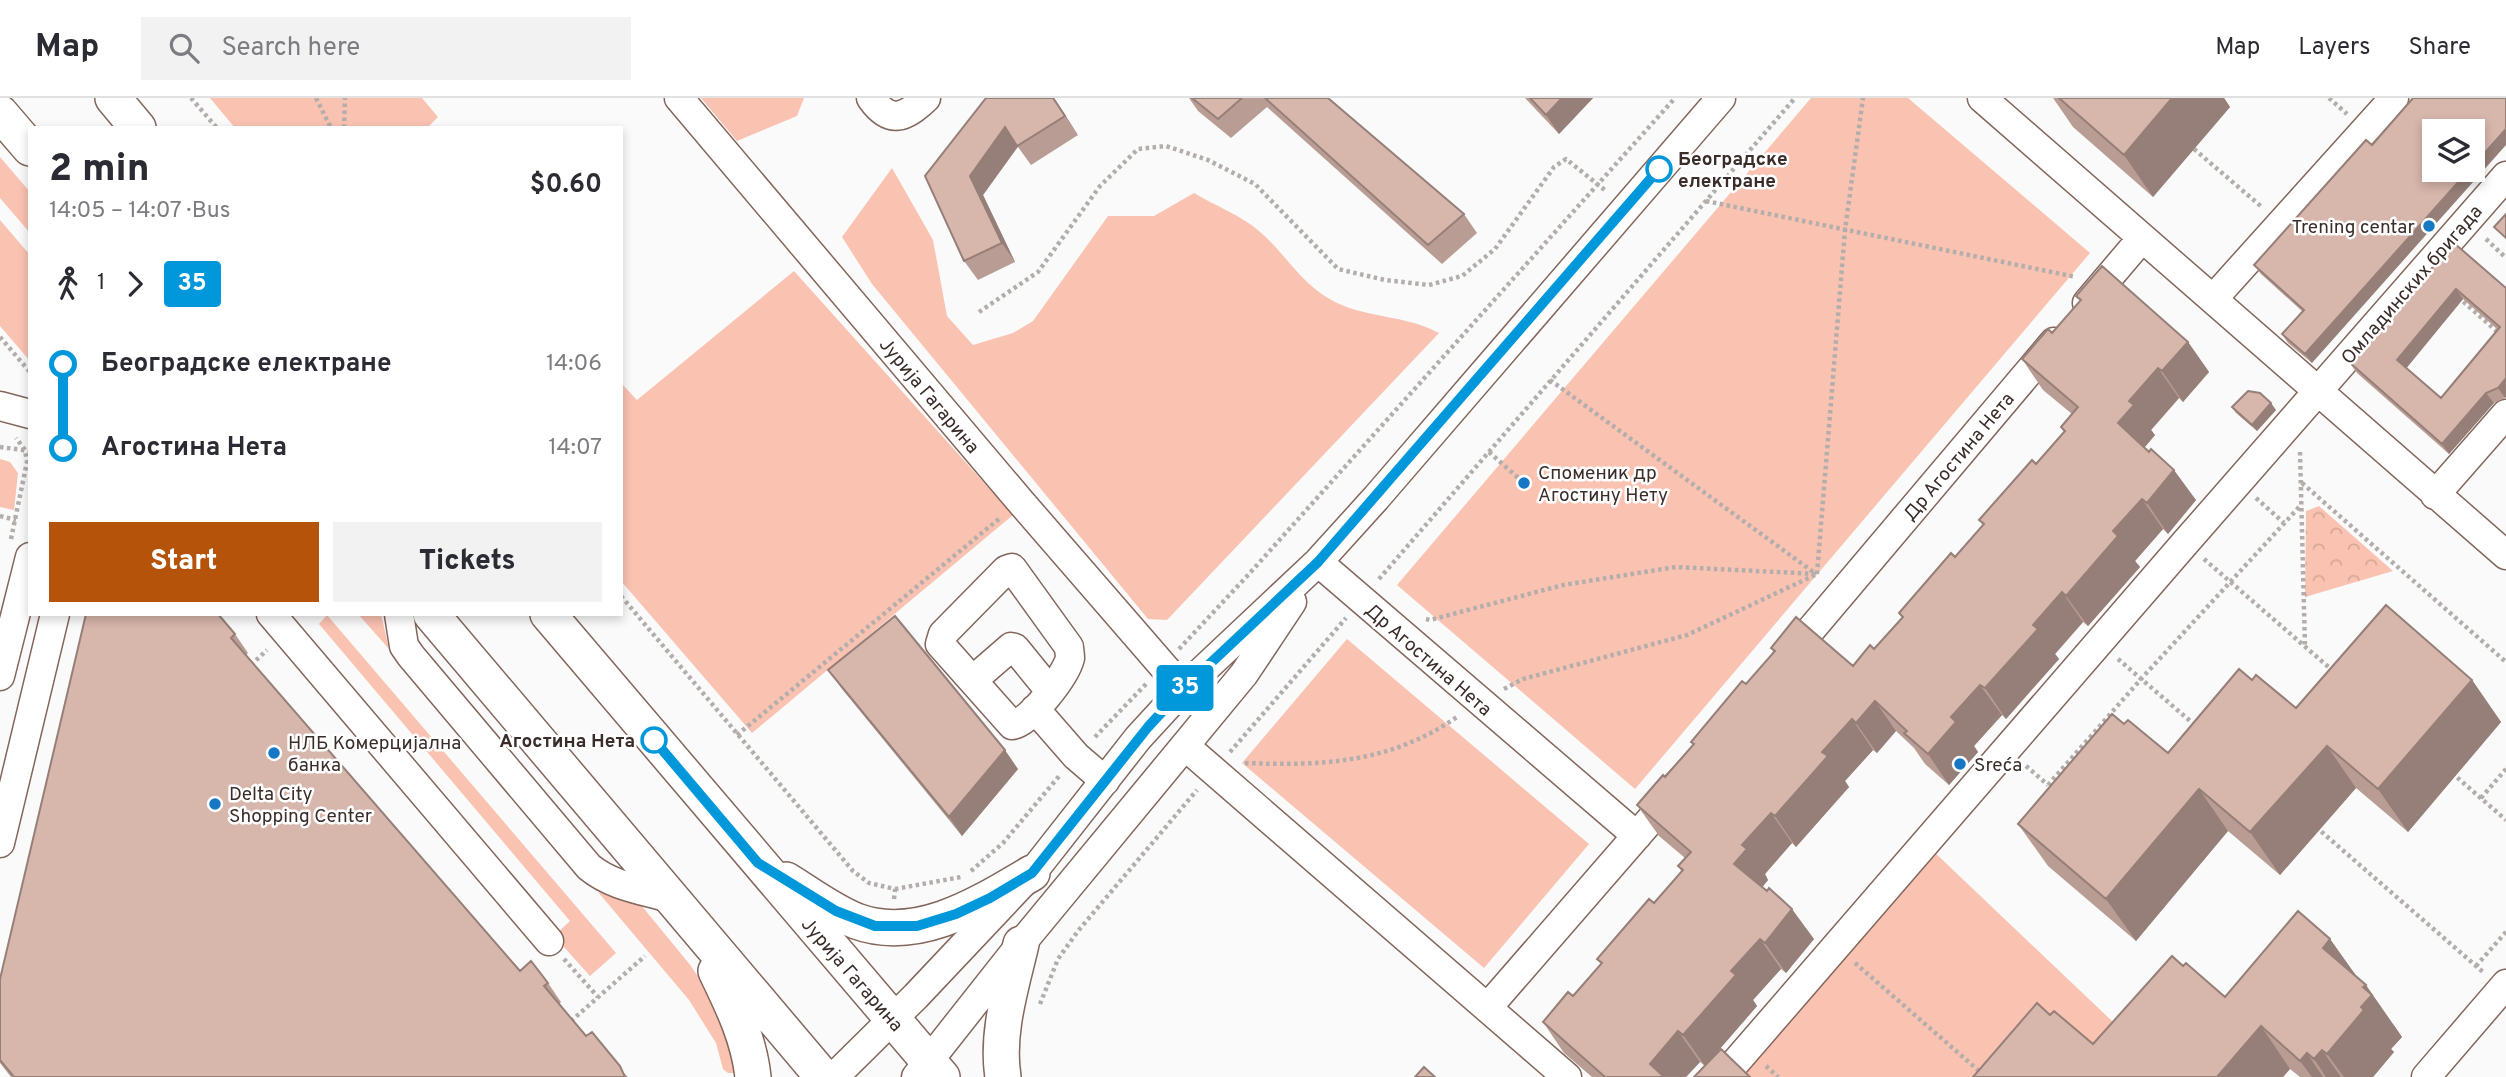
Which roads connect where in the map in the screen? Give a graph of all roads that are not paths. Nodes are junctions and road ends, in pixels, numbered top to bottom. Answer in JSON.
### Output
{"nodes":[{"id":1,"x":113,"y":98,"type":"edge"},
{"id":2,"x":679,"y":98,"type":"edge"},
{"id":3,"x":871,"y":98,"type":"edge"},
{"id":4,"x":926,"y":98,"type":"edge"},
{"id":5,"x":1721,"y":98,"type":"edge"},
{"id":6,"x":1982,"y":98,"type":"edge"},
{"id":7,"x":2393,"y":98,"type":"edge"},
{"id":8,"x":0,"y":113,"type":"edge"},
{"id":9,"x":136,"y":126,"type":"edge"},
{"id":10,"x":28,"y":146,"type":"edge"},
{"id":11,"x":2506,"y":176,"type":"edge"},
{"id":12,"x":2142,"y":238,"type":"junction"},
{"id":13,"x":2213,"y":299,"type":"junction"},
{"id":14,"x":2316,"y":391,"type":"junction"},
{"id":15,"x":2506,"y":414,"type":"edge"},
{"id":16,"x":2435,"y":495,"type":"junction"},
{"id":17,"x":20,"y":552,"type":"edge"},
{"id":18,"x":2506,"y":555,"type":"edge"},
{"id":19,"x":1318,"y":562,"type":"junction"},
{"id":20,"x":55,"y":616,"type":"edge"},
{"id":21,"x":273,"y":616,"type":"edge"},
{"id":22,"x":399,"y":616,"type":"edge"},
{"id":23,"x":433,"y":616,"type":"edge"},
{"id":24,"x":550,"y":616,"type":"edge"},
{"id":25,"x":2,"y":660,"type":"edge"},
{"id":26,"x":1774,"y":674,"type":"edge"},
{"id":27,"x":973,"y":680,"type":"junction"},
{"id":28,"x":1183,"y":689,"type":"junction"},
{"id":29,"x":1043,"y":700,"type":"junction"},
{"id":30,"x":1185,"y":746,"type":"junction"},
{"id":31,"x":1688,"y":775,"type":"edge"},
{"id":32,"x":1105,"y":781,"type":"junction"},
{"id":33,"x":1637,"y":836,"type":"junction"},
{"id":34,"x":0,"y":843,"type":"edge"},
{"id":35,"x":758,"y":863,"type":"junction"},
{"id":36,"x":1032,"y":873,"type":"junction"},
{"id":37,"x":670,"y":898,"type":"junction"},
{"id":38,"x":694,"y":924,"type":"junction"},
{"id":39,"x":549,"y":941,"type":"road end"},
{"id":40,"x":1021,"y":944,"type":"junction"},
{"id":41,"x":2504,"y":987,"type":"edge"},
{"id":42,"x":1488,"y":1007,"type":"junction"},
{"id":43,"x":893,"y":1020,"type":"junction"},
{"id":44,"x":929,"y":1072,"type":"edge"},
{"id":45,"x":753,"y":1077,"type":"edge"},
{"id":46,"x":823,"y":1077,"type":"edge"},
{"id":47,"x":834,"y":1077,"type":"edge"},
{"id":48,"x":1003,"y":1077,"type":"edge"},
{"id":49,"x":1567,"y":1077,"type":"edge"},
{"id":50,"x":1723,"y":1077,"type":"edge"},
{"id":51,"x":2426,"y":1077,"type":"edge"}],
"edges":[{"from":1,"to":9,"type":"main road"},
{"from":2,"to":28,"type":"street","name":"Јурија Гагарина"},
{"from":3,"to":4,"type":"street"},
{"from":5,"to":19,"type":"street"},
{"from":6,"to":12,"type":"street"},
{"from":7,"to":13,"type":"street"},
{"from":8,"to":10,"type":"main road"},
{"from":11,"to":14,"type":"street","name":"Омладинских бригада"},
{"from":12,"to":13,"type":"street"},
{"from":12,"to":26,"type":"street","name":"Др Агостина Нета"},
{"from":13,"to":14,"type":"street"},
{"from":14,"to":16,"type":"street"},
{"from":14,"to":50,"type":"street"},
{"from":15,"to":16,"type":"street"},
{"from":16,"to":18,"type":"street"},
{"from":17,"to":25,"type":"street"},
{"from":19,"to":28,"type":"street"},
{"from":19,"to":30,"type":"street"},
{"from":19,"to":33,"type":"street","name":"Др Агостина Нета"},
{"from":20,"to":34,"type":"street"},
{"from":21,"to":39,"type":"street"},
{"from":22,"to":37,"type":"street"},
{"from":23,"to":37,"type":"main road"},
{"from":24,"to":35,"type":"main road","name":"Јурија Гагарина"},
{"from":27,"to":29,"type":"street"},
{"from":27,"to":29,"type":"street"},
{"from":27,"to":29,"type":"street"},
{"from":28,"to":32,"type":"street"},
{"from":29,"to":32,"type":"street"},
{"from":30,"to":40,"type":"street"},
{"from":30,"to":42,"type":"street"},
{"from":31,"to":33,"type":"street"},
{"from":32,"to":36,"type":"street"},
{"from":33,"to":42,"type":"street"},
{"from":35,"to":36,"type":"main road"},
{"from":35,"to":43,"type":"main road","name":"Јурија Гагарина"},
{"from":36,"to":43,"type":"street"},
{"from":37,"to":38,"type":"main road"},
{"from":38,"to":45,"type":"main road"},
{"from":38,"to":46,"type":"main road"},
{"from":40,"to":44,"type":"street"},
{"from":40,"to":48,"type":"main road"},
{"from":41,"to":51,"type":"street"},
{"from":42,"to":49,"type":"street"},
{"from":43,"to":44,"type":"main road","name":"Јурија Гагарина"},
{"from":43,"to":47,"type":"street"}]}
